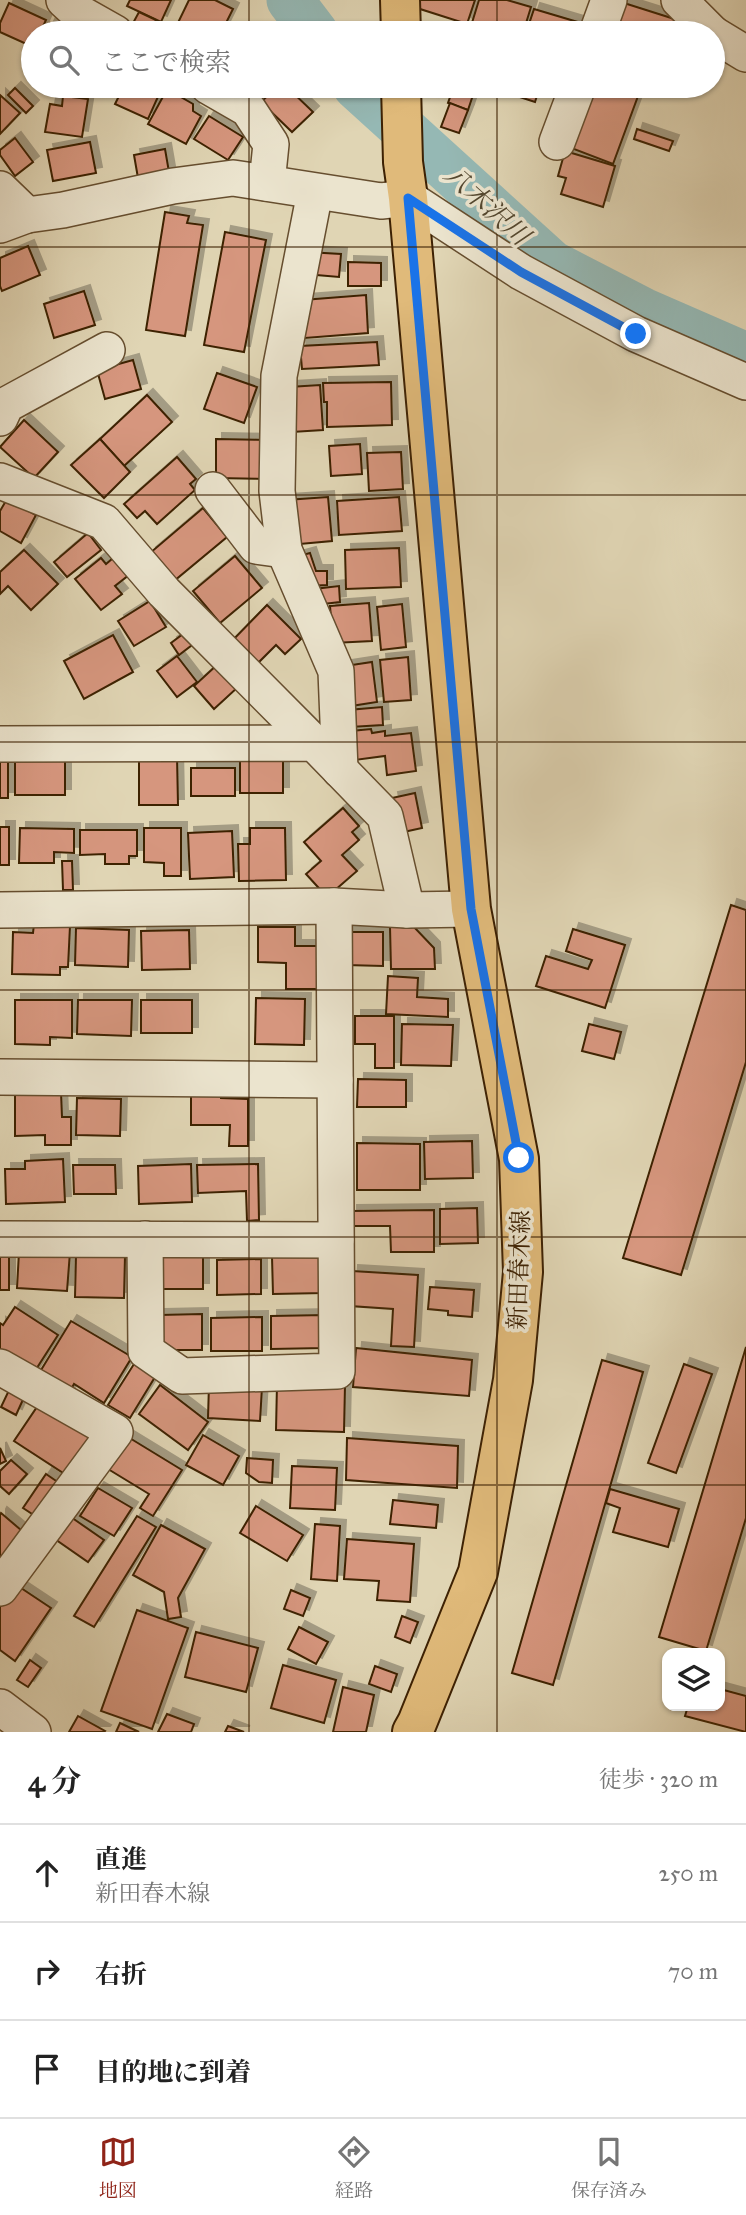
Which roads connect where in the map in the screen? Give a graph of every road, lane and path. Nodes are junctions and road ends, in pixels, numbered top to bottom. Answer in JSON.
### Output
{"nodes":[{"id":1,"x":64,"y":0,"type":"edge"},
{"id":2,"x":400,"y":0,"type":"edge"},
{"id":3,"x":610,"y":0,"type":"edge"},
{"id":4,"x":680,"y":0,"type":"edge"},
{"id":5,"x":94,"y":21,"type":"edge"},
{"id":6,"x":401,"y":21,"type":"edge"},
{"id":7,"x":602,"y":21,"type":"edge"},
{"id":8,"x":698,"y":21,"type":"edge"},
{"id":9,"x":725,"y":42,"type":"edge"},
{"id":10,"x":746,"y":54,"type":"edge"},
{"id":11,"x":229,"y":98,"type":"edge"},
{"id":12,"x":401,"y":98,"type":"edge"},
{"id":13,"x":574,"y":98,"type":"edge"},
{"id":14,"x":557,"y":142,"type":"dead end"},
{"id":15,"x":405,"y":180,"type":"junction"},
{"id":16,"x":267,"y":183,"type":"junction"},
{"id":17,"x":0,"y":189,"type":"edge"},
{"id":18,"x":315,"y":192,"type":"junction"},
{"id":19,"x":14,"y":220,"type":"edge"},
{"id":20,"x":107,"y":350,"type":"dead end"},
{"id":21,"x":746,"y":382,"type":"edge"},
{"id":22,"x":0,"y":418,"type":"edge"},
{"id":23,"x":0,"y":481,"type":"edge"},
{"id":24,"x":213,"y":490,"type":"dead end"},
{"id":25,"x":284,"y":550,"type":"junction"},
{"id":26,"x":314,"y":743,"type":"junction"},
{"id":27,"x":0,"y":744,"type":"edge"},
{"id":28,"x":340,"y":770,"type":"junction"},
{"id":29,"x":334,"y":906,"type":"junction"},
{"id":30,"x":407,"y":909,"type":"junction"},
{"id":31,"x":471,"y":909,"type":"junction"},
{"id":32,"x":0,"y":910,"type":"edge"},
{"id":33,"x":0,"y":1077,"type":"edge"},
{"id":34,"x":335,"y":1080,"type":"junction"},
{"id":35,"x":0,"y":1239,"type":"edge"},
{"id":36,"x":145,"y":1239,"type":"junction"},
{"id":37,"x":337,"y":1240,"type":"junction"},
{"id":38,"x":0,"y":1367,"type":"edge"},
{"id":39,"x":0,"y":1588,"type":"edge"},
{"id":40,"x":0,"y":1707,"type":"edge"},
{"id":41,"x":33,"y":1732,"type":"edge"},
{"id":42,"x":412,"y":1732,"type":"edge"}],
"edges":[{"from":1,"to":5,"type":"street"},
{"from":2,"to":6,"type":"main road"},
{"from":3,"to":7,"type":"street"},
{"from":4,"to":8,"type":"street"},
{"from":9,"to":10,"type":"street"},
{"from":11,"to":16,"type":"street"},
{"from":12,"to":15,"type":"main road","name":"新田春木線"},
{"from":13,"to":14,"type":"street"},
{"from":15,"to":18,"type":"street"},
{"from":15,"to":21,"type":"street"},
{"from":15,"to":31,"type":"main road","name":"新田春木線"},
{"from":16,"to":18,"type":"street"},
{"from":16,"to":19,"type":"street"},
{"from":17,"to":19,"type":"street"},
{"from":18,"to":25,"type":"street"},
{"from":20,"to":22,"type":"street"},
{"from":23,"to":26,"type":"street"},
{"from":24,"to":25,"type":"street"},
{"from":25,"to":28,"type":"street"},
{"from":26,"to":27,"type":"street"},
{"from":26,"to":28,"type":"street"},
{"from":28,"to":30,"type":"street"},
{"from":29,"to":30,"type":"street"},
{"from":29,"to":32,"type":"street"},
{"from":29,"to":34,"type":"street"},
{"from":30,"to":31,"type":"street"},
{"from":31,"to":42,"type":"main road","name":"新田春木線"},
{"from":33,"to":34,"type":"street"},
{"from":34,"to":37,"type":"street"},
{"from":35,"to":36,"type":"street"},
{"from":36,"to":37,"type":"street"},
{"from":36,"to":37,"type":"street"},
{"from":38,"to":39,"type":"street"},
{"from":40,"to":41,"type":"street"}]}
